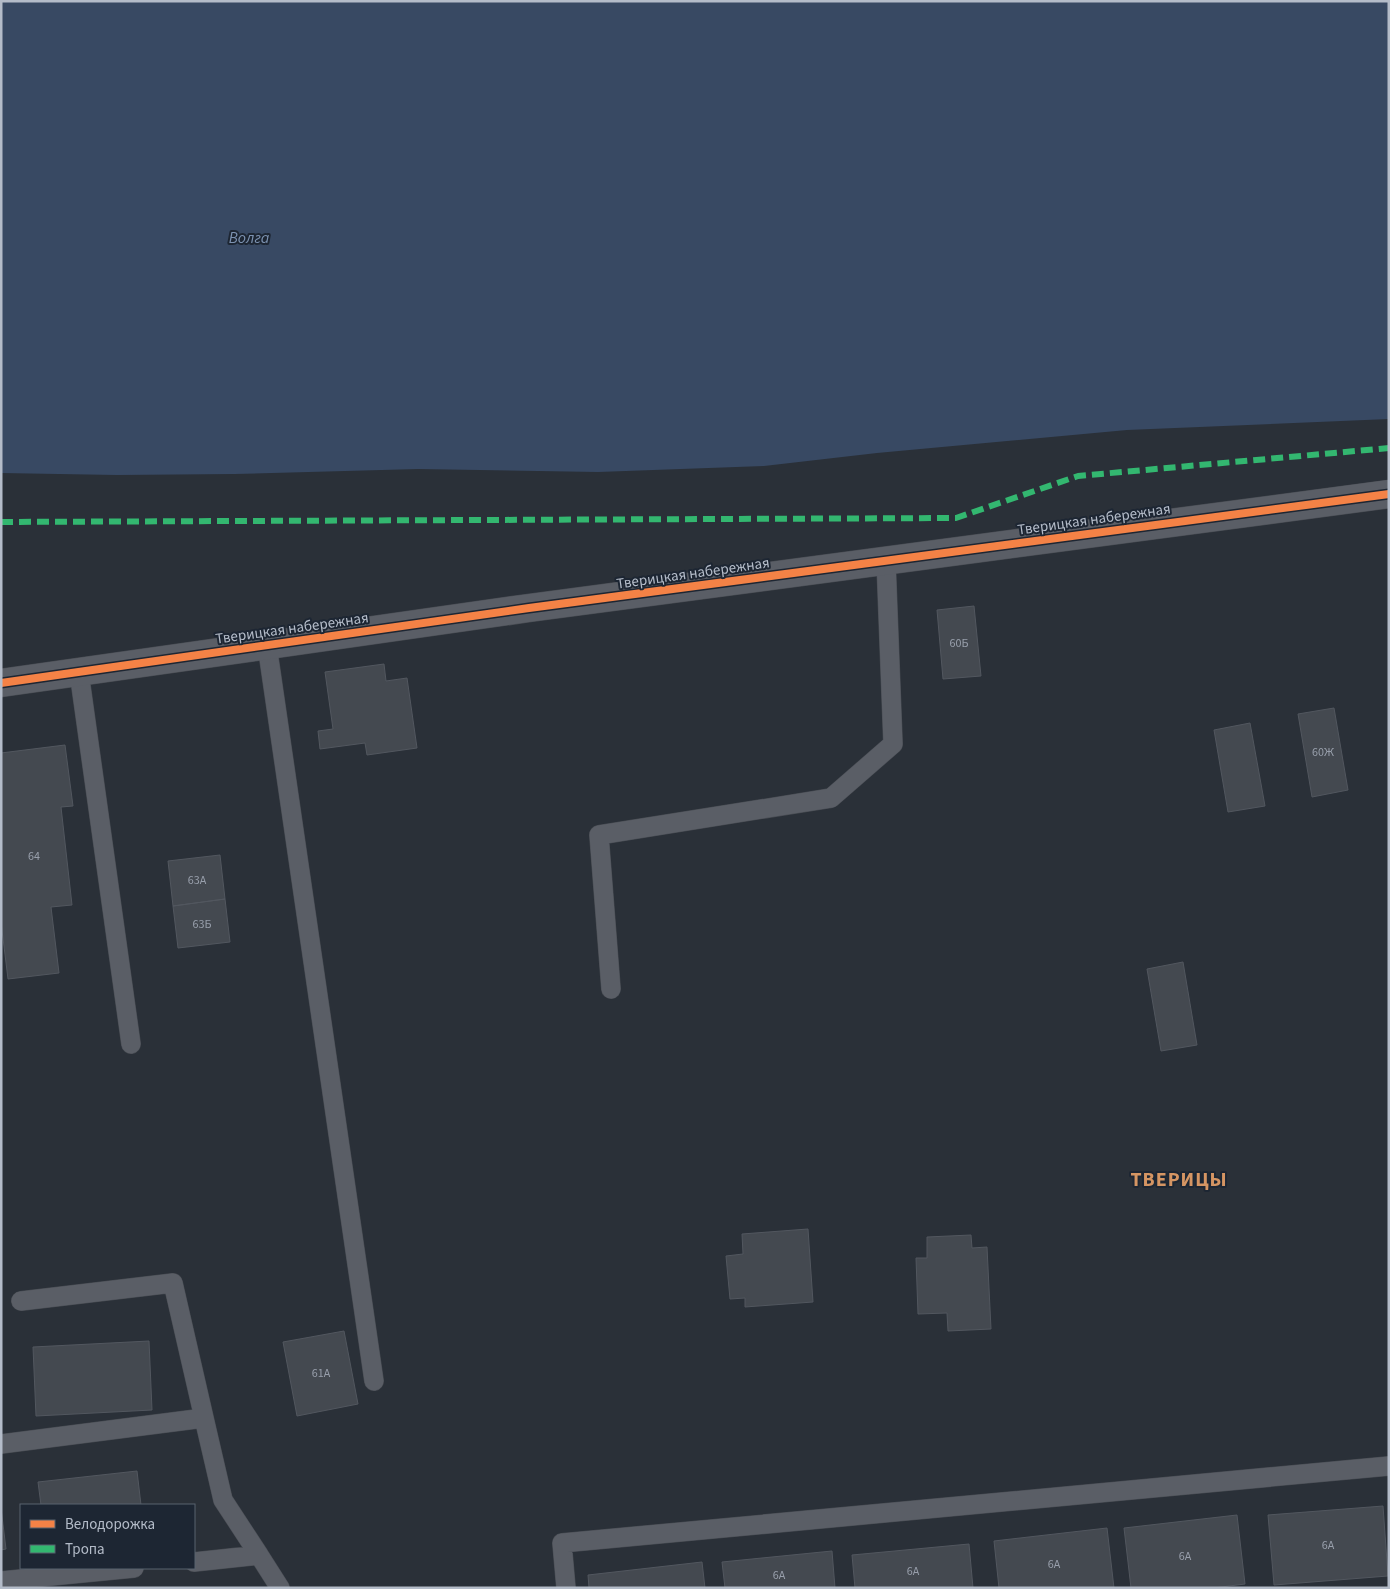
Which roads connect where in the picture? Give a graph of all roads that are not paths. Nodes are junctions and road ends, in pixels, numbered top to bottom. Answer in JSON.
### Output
{"nodes":[{"id":1,"x":1389,"y":494,"type":"edge"},
{"id":2,"x":886,"y":561,"type":"junction"},
{"id":3,"x":267,"y":645,"type":"junction"},
{"id":4,"x":79,"y":672,"type":"junction"},
{"id":5,"x":1,"y":682,"type":"edge"},
{"id":6,"x":611,"y":989,"type":"dead end"},
{"id":7,"x":131,"y":1044,"type":"dead end"},
{"id":8,"x":21,"y":1301,"type":"dead end"},
{"id":9,"x":374,"y":1380,"type":"dead end"},
{"id":10,"x":204,"y":1418,"type":"junction"},
{"id":11,"x":1,"y":1444,"type":"edge"},
{"id":12,"x":1389,"y":1466,"type":"edge"},
{"id":13,"x":259,"y":1555,"type":"junction"},
{"id":14,"x":195,"y":1562,"type":"edge"},
{"id":15,"x":124,"y":1569,"type":"edge"},
{"id":16,"x":1,"y":1581,"type":"edge"},
{"id":17,"x":280,"y":1588,"type":"edge"},
{"id":18,"x":566,"y":1588,"type":"edge"}],
"edges":[{"from":1,"to":2,"type":"street","name":"Тверицкая набережная"},
{"from":2,"to":3,"type":"street","name":"Тверицкая набережная"},
{"from":2,"to":6,"type":"lane"},
{"from":3,"to":4,"type":"street","name":"Тверицкая набережная"},
{"from":3,"to":9,"type":"lane"},
{"from":4,"to":5,"type":"street","name":"Тверицкая набережная"},
{"from":4,"to":7,"type":"lane"},
{"from":8,"to":10,"type":"lane"},
{"from":10,"to":11,"type":"lane"},
{"from":10,"to":13,"type":"lane"},
{"from":12,"to":18,"type":"lane"},
{"from":13,"to":14,"type":"lane"},
{"from":13,"to":17,"type":"lane"},
{"from":15,"to":16,"type":"lane"}]}
